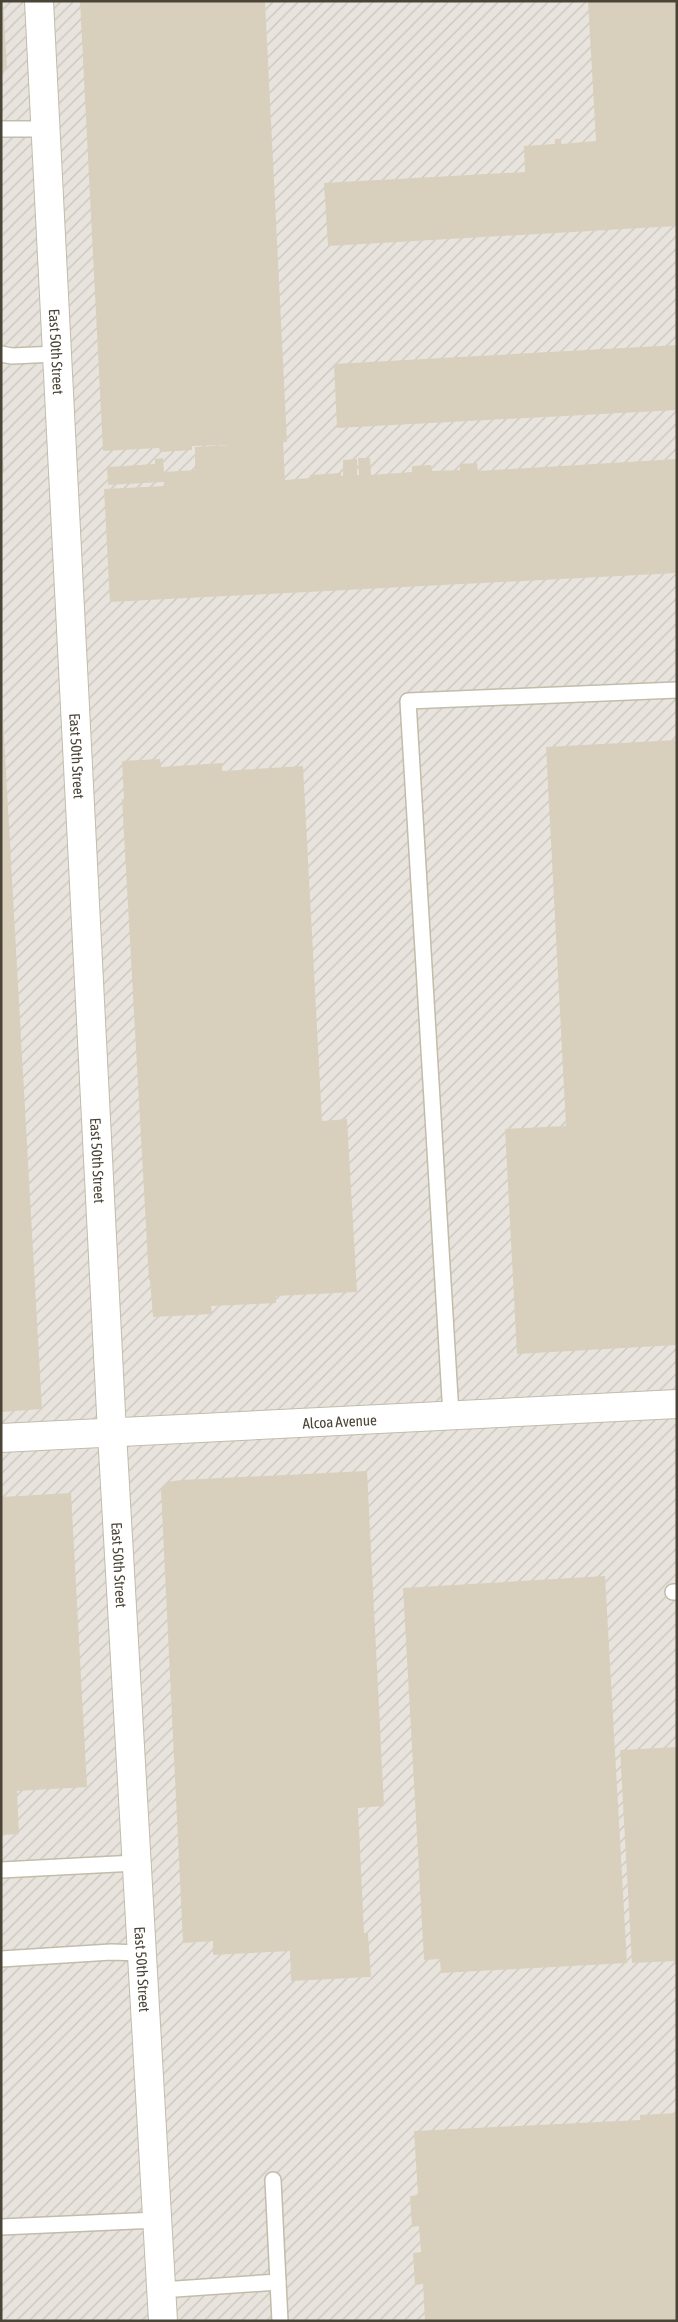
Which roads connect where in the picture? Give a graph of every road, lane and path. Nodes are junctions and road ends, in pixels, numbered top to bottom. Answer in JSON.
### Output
{"nodes":[{"id":1,"x":39,"y":1,"type":"edge"},
{"id":2,"x":1,"y":129,"type":"edge"},
{"id":3,"x":45,"y":129,"type":"junction"},
{"id":4,"x":1,"y":354,"type":"edge"},
{"id":5,"x":56,"y":354,"type":"junction"},
{"id":6,"x":677,"y":690,"type":"edge"},
{"id":7,"x":677,"y":1404,"type":"edge"},
{"id":8,"x":451,"y":1415,"type":"junction"},
{"id":9,"x":112,"y":1432,"type":"junction"},
{"id":10,"x":1,"y":1438,"type":"edge"},
{"id":11,"x":136,"y":1863,"type":"junction"},
{"id":12,"x":1,"y":1870,"type":"edge"},
{"id":13,"x":141,"y":1953,"type":"junction"},
{"id":14,"x":1,"y":1959,"type":"edge"},
{"id":15,"x":273,"y":2180,"type":"dead end"},
{"id":16,"x":157,"y":2220,"type":"junction"},
{"id":17,"x":1,"y":2227,"type":"edge"},
{"id":18,"x":278,"y":2282,"type":"junction"},
{"id":19,"x":161,"y":2290,"type":"junction"},
{"id":20,"x":162,"y":2321,"type":"edge"},
{"id":21,"x":280,"y":2321,"type":"edge"}],
"edges":[{"from":1,"to":3,"type":"street","name":"East 50th Street"},
{"from":2,"to":3,"type":"lane"},
{"from":3,"to":5,"type":"street","name":"East 50th Street"},
{"from":4,"to":5,"type":"lane"},
{"from":5,"to":9,"type":"street","name":"East 50th Street"},
{"from":6,"to":8,"type":"lane"},
{"from":7,"to":8,"type":"street","name":"Alcoa Avenue"},
{"from":8,"to":9,"type":"street","name":"Alcoa Avenue"},
{"from":9,"to":10,"type":"street","name":"Alcoa Avenue"},
{"from":9,"to":11,"type":"street","name":"East 50th Street"},
{"from":11,"to":12,"type":"lane"},
{"from":11,"to":13,"type":"street","name":"East 50th Street"},
{"from":13,"to":14,"type":"lane"},
{"from":13,"to":16,"type":"street","name":"East 50th Street"},
{"from":15,"to":18,"type":"lane"},
{"from":16,"to":17,"type":"lane"},
{"from":16,"to":19,"type":"street","name":"East 50th Street"},
{"from":18,"to":19,"type":"lane"},
{"from":18,"to":21,"type":"lane"},
{"from":19,"to":20,"type":"street","name":"East 50th Street"}]}
